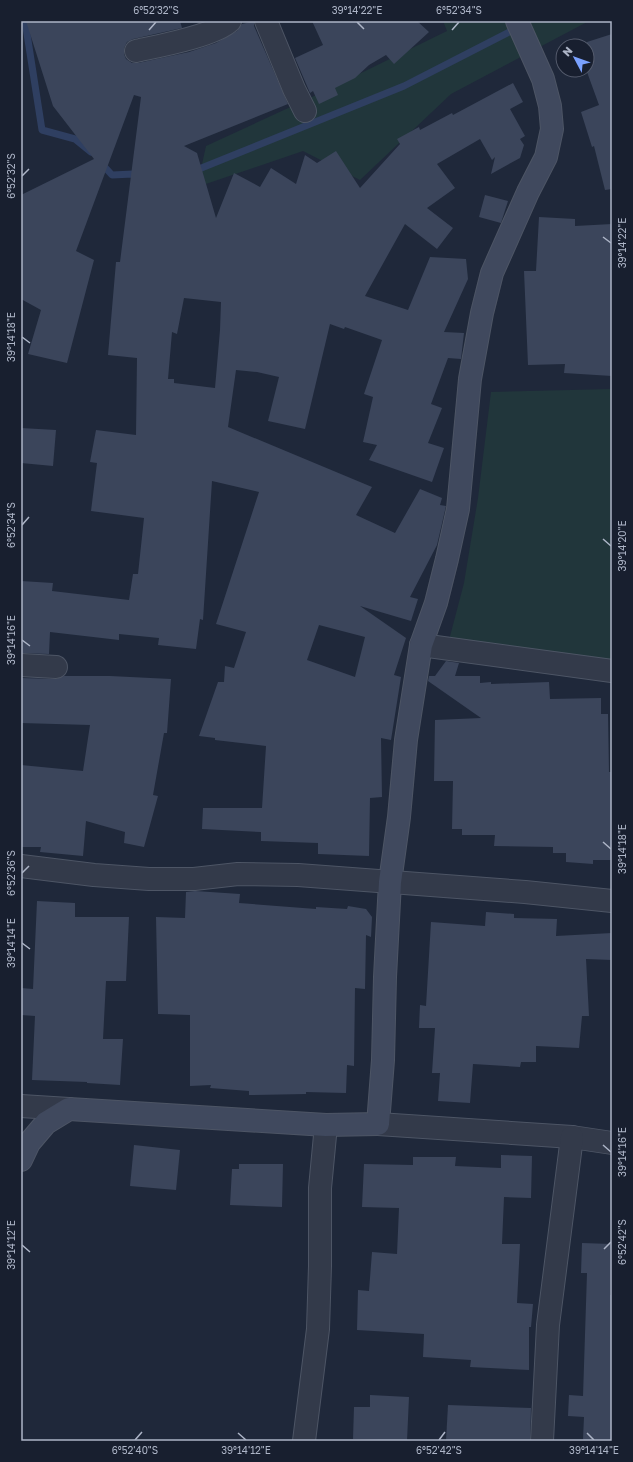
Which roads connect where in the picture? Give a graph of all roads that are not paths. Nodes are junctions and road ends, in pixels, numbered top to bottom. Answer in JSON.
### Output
{"nodes":[{"id":1,"x":230,"y":21,"type":"edge"},
{"id":2,"x":266,"y":21,"type":"edge"},
{"id":3,"x":517,"y":21,"type":"edge"},
{"id":4,"x":136,"y":51,"type":"dead end"},
{"id":5,"x":306,"y":111,"type":"dead end"},
{"id":6,"x":421,"y":645,"type":"junction"},
{"id":7,"x":21,"y":665,"type":"edge"},
{"id":8,"x":56,"y":667,"type":"dead end"},
{"id":9,"x":612,"y":671,"type":"edge"},
{"id":10,"x":21,"y":866,"type":"edge"},
{"id":11,"x":390,"y":882,"type":"junction"},
{"id":12,"x":612,"y":901,"type":"edge"},
{"id":13,"x":21,"y":1106,"type":"edge"},
{"id":14,"x":69,"y":1109,"type":"junction"},
{"id":15,"x":378,"y":1124,"type":"junction"},
{"id":16,"x":326,"y":1125,"type":"junction"},
{"id":17,"x":572,"y":1137,"type":"junction"},
{"id":18,"x":612,"y":1143,"type":"edge"},
{"id":19,"x":21,"y":1160,"type":"edge"},
{"id":20,"x":304,"y":1441,"type":"edge"},
{"id":21,"x":542,"y":1441,"type":"edge"}],
"edges":[{"from":1,"to":4,"type":"street"},
{"from":2,"to":5,"type":"street"},
{"from":3,"to":6,"type":"street"},
{"from":6,"to":9,"type":"street"},
{"from":6,"to":11,"type":"street"},
{"from":7,"to":8,"type":"street"},
{"from":10,"to":11,"type":"street"},
{"from":11,"to":12,"type":"street"},
{"from":11,"to":15,"type":"street"},
{"from":13,"to":14,"type":"street"},
{"from":14,"to":16,"type":"street"},
{"from":14,"to":19,"type":"street"},
{"from":15,"to":16,"type":"street"},
{"from":15,"to":17,"type":"street"},
{"from":16,"to":20,"type":"street"},
{"from":17,"to":18,"type":"street"},
{"from":17,"to":21,"type":"street"}]}
